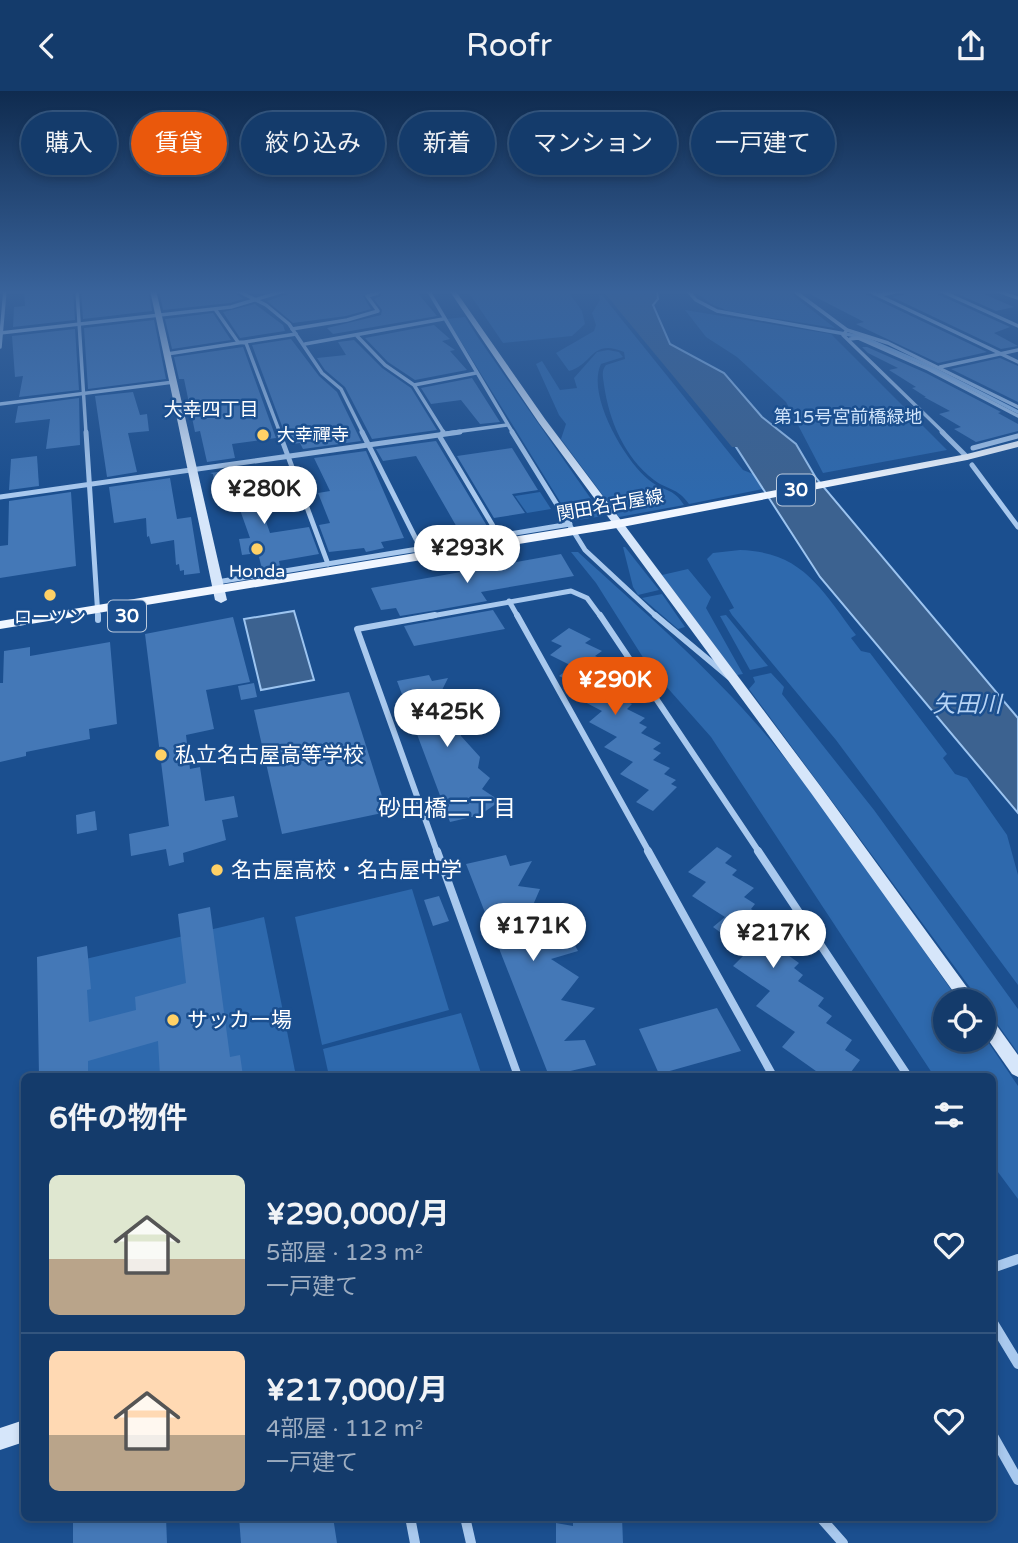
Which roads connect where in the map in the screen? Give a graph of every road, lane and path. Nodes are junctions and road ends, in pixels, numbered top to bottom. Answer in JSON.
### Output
{"nodes":[{"id":1,"x":81,"y":358,"type":"edge"},
{"id":2,"x":168,"y":358,"type":"edge"},
{"id":3,"x":251,"y":358,"type":"edge"},
{"id":4,"x":312,"y":358,"type":"edge"},
{"id":5,"x":378,"y":358,"type":"edge"},
{"id":6,"x":467,"y":358,"type":"edge"},
{"id":7,"x":497,"y":358,"type":"edge"},
{"id":8,"x":869,"y":358,"type":"edge"},
{"id":9,"x":903,"y":358,"type":"edge"},
{"id":10,"x":919,"y":358,"type":"edge"},
{"id":11,"x":983,"y":358,"type":"edge"},
{"id":12,"x":939,"y":367,"type":"junction"},
{"id":13,"x":476,"y":373,"type":"junction"},
{"id":14,"x":174,"y":382,"type":"junction"},
{"id":15,"x":414,"y":385,"type":"junction"},
{"id":16,"x":84,"y":394,"type":"junction"},
{"id":17,"x":0,"y":404,"type":"edge"},
{"id":18,"x":1018,"y":407,"type":"edge"},
{"id":19,"x":1018,"y":416,"type":"edge"},
{"id":20,"x":507,"y":425,"type":"junction"},
{"id":21,"x":441,"y":435,"type":"junction"},
{"id":22,"x":1018,"y":436,"type":"edge"},
{"id":23,"x":368,"y":445,"type":"junction"},
{"id":24,"x":1018,"y":445,"type":"edge"},
{"id":25,"x":1018,"y":455,"type":"edge"},
{"id":26,"x":288,"y":456,"type":"junction"},
{"id":27,"x":970,"y":457,"type":"junction"},
{"id":28,"x":193,"y":469,"type":"junction"},
{"id":29,"x":89,"y":484,"type":"junction"},
{"id":30,"x":0,"y":496,"type":"edge"},
{"id":31,"x":570,"y":524,"type":"junction"},
{"id":32,"x":1018,"y":527,"type":"edge"},
{"id":33,"x":620,"y":528,"type":"junction"},
{"id":34,"x":499,"y":536,"type":"junction"},
{"id":35,"x":421,"y":549,"type":"junction"},
{"id":36,"x":332,"y":572,"type":"junction"},
{"id":37,"x":219,"y":590,"type":"junction"},
{"id":38,"x":509,"y":601,"type":"junction"},
{"id":39,"x":97,"y":615,"type":"junction"},
{"id":40,"x":0,"y":625,"type":"edge"},
{"id":41,"x":0,"y":636,"type":"edge"},
{"id":42,"x":736,"y":683,"type":"junction"},
{"id":43,"x":960,"y":989,"type":"edge"},
{"id":44,"x":996,"y":1038,"type":"edge"},
{"id":45,"x":1018,"y":1069,"type":"edge"},
{"id":46,"x":517,"y":1073,"type":"edge"},
{"id":47,"x":771,"y":1073,"type":"edge"},
{"id":48,"x":906,"y":1073,"type":"edge"},
{"id":49,"x":1018,"y":1259,"type":"edge"},
{"id":50,"x":996,"y":1267,"type":"edge"},
{"id":51,"x":996,"y":1328,"type":"edge"},
{"id":52,"x":1018,"y":1364,"type":"edge"},
{"id":53,"x":21,"y":1432,"type":"edge"},
{"id":54,"x":0,"y":1439,"type":"edge"},
{"id":55,"x":996,"y":1441,"type":"edge"},
{"id":56,"x":1018,"y":1481,"type":"edge"},
{"id":57,"x":411,"y":1521,"type":"edge"},
{"id":58,"x":466,"y":1521,"type":"edge"},
{"id":59,"x":824,"y":1521,"type":"edge"},
{"id":60,"x":415,"y":1543,"type":"edge"},
{"id":61,"x":471,"y":1543,"type":"edge"},
{"id":62,"x":843,"y":1543,"type":"edge"}],
"edges":[{"from":1,"to":16,"type":"street"},
{"from":2,"to":14,"type":"street"},
{"from":3,"to":26,"type":"street"},
{"from":4,"to":23,"type":"street"},
{"from":5,"to":15,"type":"street"},
{"from":6,"to":13,"type":"street"},
{"from":7,"to":33,"type":"street"},
{"from":8,"to":27,"type":"street"},
{"from":9,"to":19,"type":"street"},
{"from":10,"to":12,"type":"street"},
{"from":11,"to":12,"type":"street"},
{"from":12,"to":18,"type":"street"},
{"from":13,"to":15,"type":"street"},
{"from":13,"to":20,"type":"street"},
{"from":14,"to":16,"type":"street"},
{"from":14,"to":28,"type":"street"},
{"from":15,"to":21,"type":"street"},
{"from":16,"to":17,"type":"street"},
{"from":16,"to":29,"type":"street"},
{"from":20,"to":21,"type":"street"},
{"from":20,"to":31,"type":"street"},
{"from":21,"to":23,"type":"street"},
{"from":21,"to":34,"type":"street"},
{"from":22,"to":27,"type":"street"},
{"from":23,"to":26,"type":"street"},
{"from":23,"to":35,"type":"street"},
{"from":24,"to":27,"type":"main road","name":"関田名古屋線","number":"30"},
{"from":25,"to":27,"type":"main road","name":"関田名古屋線","number":"30"},
{"from":26,"to":28,"type":"street"},
{"from":26,"to":36,"type":"street"},
{"from":27,"to":32,"type":"street"},
{"from":27,"to":33,"type":"main road","name":"関田名古屋線","number":"30"},
{"from":28,"to":29,"type":"street"},
{"from":28,"to":37,"type":"street"},
{"from":29,"to":30,"type":"street"},
{"from":29,"to":39,"type":"street"},
{"from":31,"to":34,"type":"street"},
{"from":31,"to":42,"type":"street"},
{"from":33,"to":36,"type":"main road","name":"関田名古屋線","number":"30"},
{"from":33,"to":42,"type":"street"},
{"from":34,"to":35,"type":"street"},
{"from":35,"to":36,"type":"street"},
{"from":36,"to":37,"type":"main road","name":"関田名古屋線","number":"30"},
{"from":37,"to":39,"type":"main road","name":"関田名古屋線","number":"30"},
{"from":38,"to":46,"type":"street"},
{"from":38,"to":47,"type":"street"},
{"from":38,"to":48,"type":"street"},
{"from":39,"to":40,"type":"main road","name":"関田名古屋線","number":"30"},
{"from":39,"to":41,"type":"main road","name":"関田名古屋線","number":"30"},
{"from":42,"to":43,"type":"street"},
{"from":44,"to":45,"type":"street"},
{"from":49,"to":50,"type":"street"},
{"from":51,"to":52,"type":"street"},
{"from":53,"to":54,"type":"street"},
{"from":55,"to":56,"type":"street"},
{"from":57,"to":60,"type":"street"},
{"from":58,"to":61,"type":"street"},
{"from":59,"to":62,"type":"street"}]}
